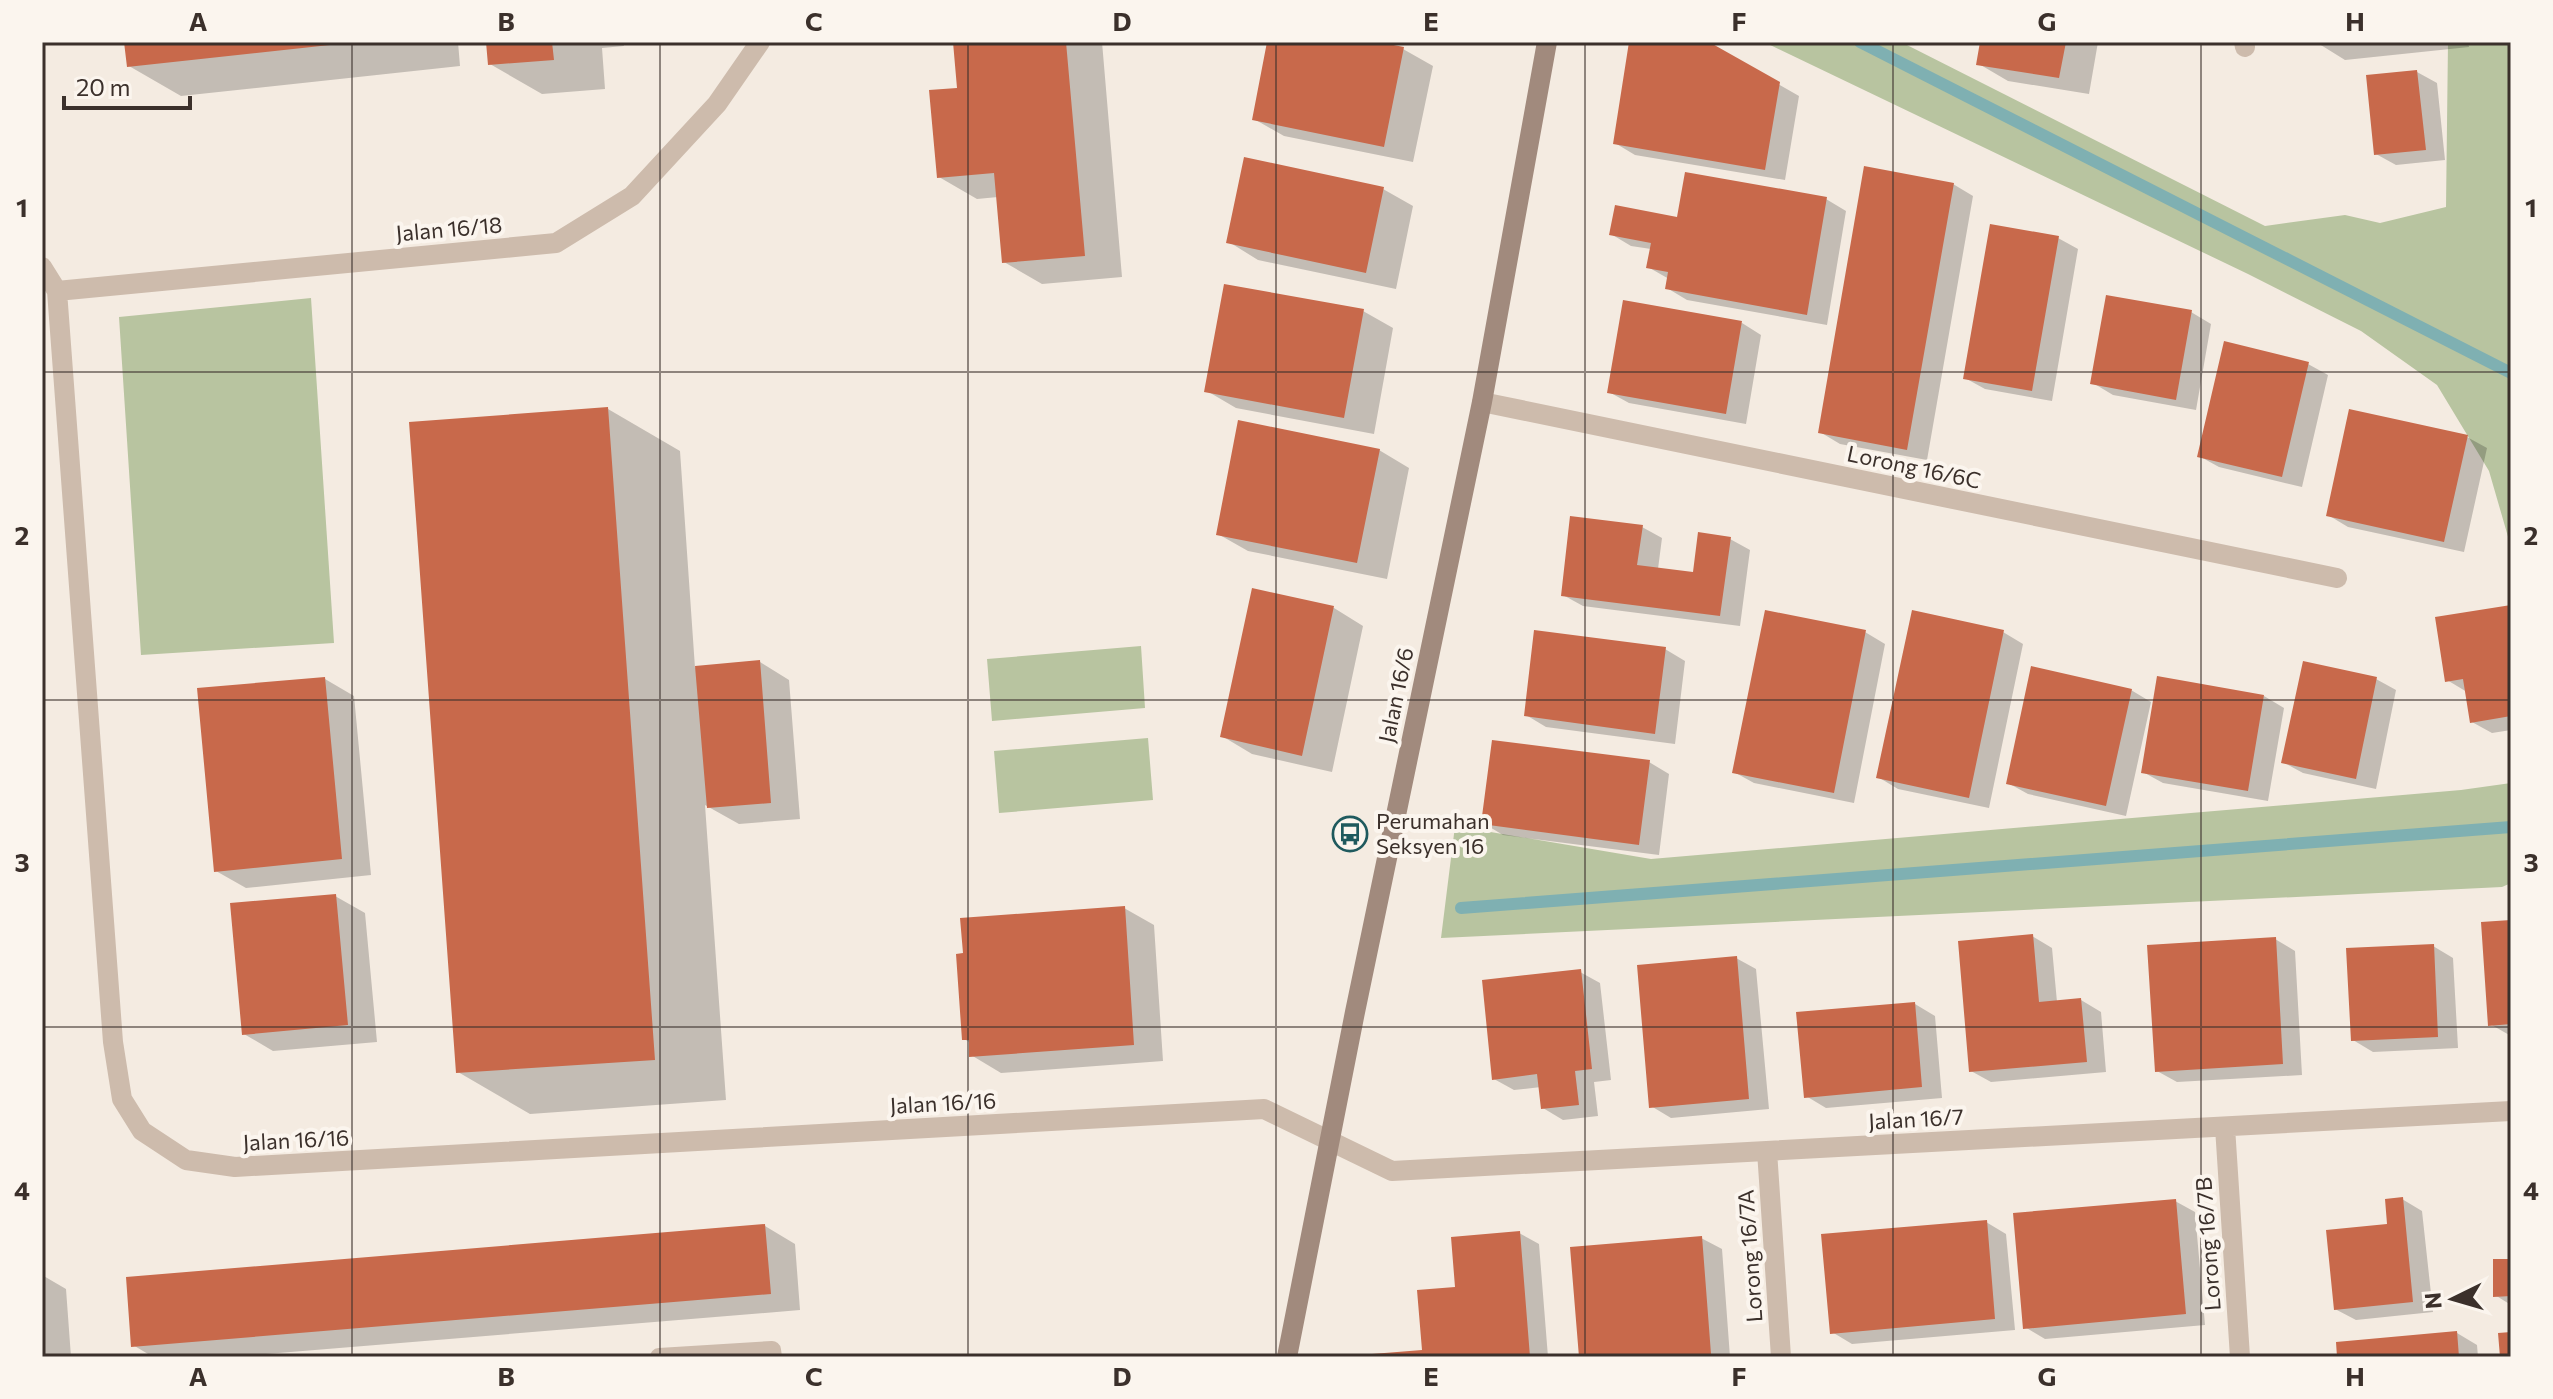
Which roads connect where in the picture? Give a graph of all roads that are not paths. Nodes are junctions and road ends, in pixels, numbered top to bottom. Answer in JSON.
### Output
{"nodes":[{"id":1,"x":760,"y":42,"type":"edge"},
{"id":2,"x":1547,"y":42,"type":"edge"},
{"id":3,"x":42,"y":267,"type":"edge"},
{"id":4,"x":57,"y":291,"type":"junction"},
{"id":5,"x":1482,"y":402,"type":"junction"},
{"id":6,"x":2337,"y":578,"type":"dead end"},
{"id":7,"x":2511,"y":1111,"type":"edge"},
{"id":8,"x":2225,"y":1127,"type":"junction"},
{"id":9,"x":1330,"y":1140,"type":"junction"},
{"id":10,"x":1767,"y":1151,"type":"junction"},
{"id":11,"x":659,"y":1357,"type":"edge"},
{"id":12,"x":773,"y":1357,"type":"edge"},
{"id":13,"x":1287,"y":1357,"type":"edge"},
{"id":14,"x":1781,"y":1357,"type":"edge"},
{"id":15,"x":2240,"y":1357,"type":"edge"}],
"edges":[{"from":1,"to":4,"type":"street","name":"Jalan 16/18"},
{"from":2,"to":5,"type":"street","name":"Jalan 16/6"},
{"from":3,"to":4,"type":"street","name":"Jalan 16/16"},
{"from":4,"to":9,"type":"street","name":"Jalan 16/16"},
{"from":5,"to":6,"type":"street","name":"Lorong 16/6C"},
{"from":5,"to":9,"type":"street","name":"Jalan 16/6"},
{"from":7,"to":8,"type":"street","name":"Jalan 16/7"},
{"from":8,"to":10,"type":"street","name":"Jalan 16/7"},
{"from":8,"to":15,"type":"street","name":"Lorong 16/7B"},
{"from":9,"to":10,"type":"street","name":"Jalan 16/7"},
{"from":9,"to":13,"type":"street","name":"Jalan 16/6"},
{"from":10,"to":14,"type":"street","name":"Lorong 16/7A"},
{"from":11,"to":12,"type":"lane"}]}
